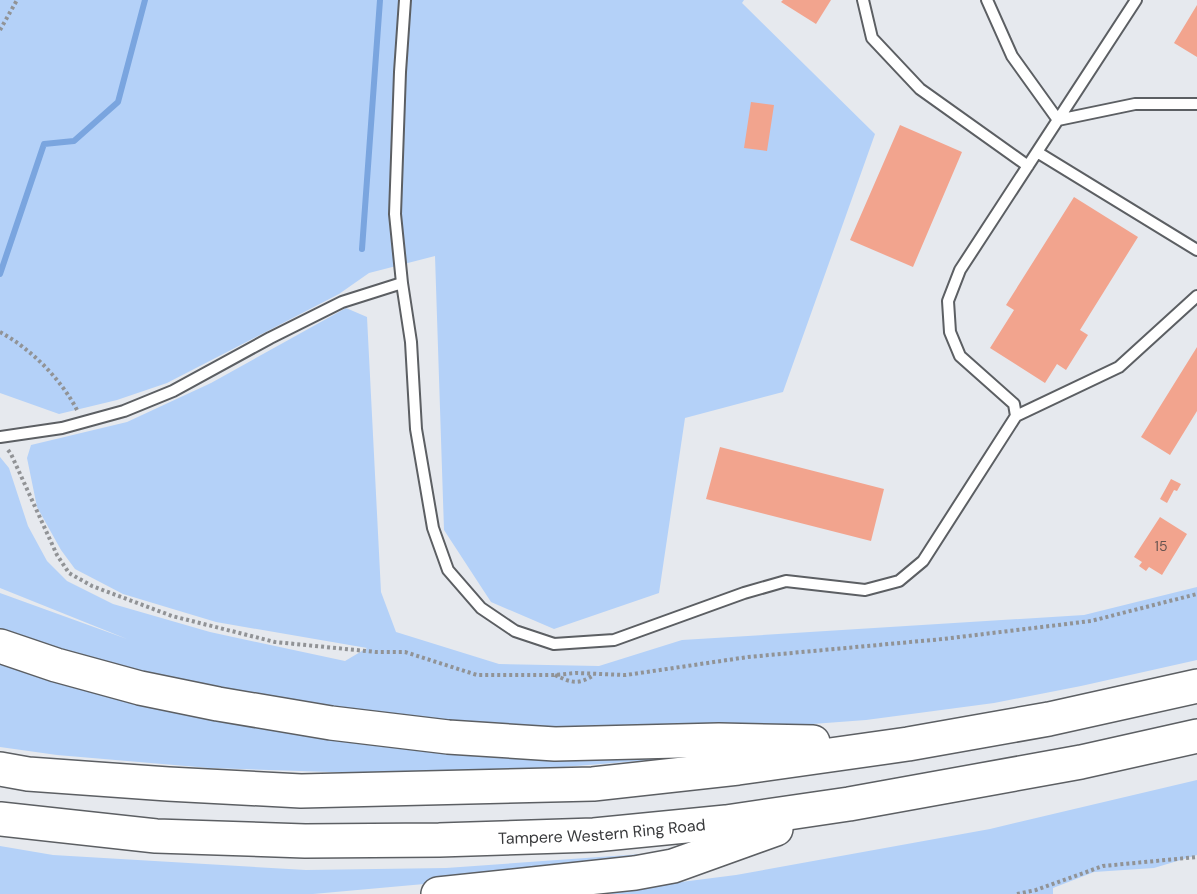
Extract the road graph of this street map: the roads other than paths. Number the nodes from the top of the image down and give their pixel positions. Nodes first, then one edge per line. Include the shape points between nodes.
1 (405, 0) edge
2 (863, 0) edge
3 (987, 0) edge
4 (1136, 0) edge
5 (1197, 104) edge
6 (1058, 120) junction
7 (1037, 152) junction
8 (1029, 166) junction
9 (1197, 250) edge
10 (402, 283) junction
11 (1197, 296) edge
12 (1016, 416) junction
13 (3, 442) edge
14 (0, 646) edge
15 (1197, 686) edge
16 (1197, 736) edge
17 (908, 744) junction
18 (0, 769) edge
19 (849, 804) junction
20 (0, 819) edge
21 (438, 894) edge

1 - 10 lane via 395,214
2 - 8 lane via 872,38 920,89
3 - 6 lane via 1012,56
4 - 6 lane
5 - 6 lane via 1135,104
6 - 7 lane
7 - 8 lane
7 - 9 lane
8 - 12 lane via 960,270 948,301 950,332 960,356 1014,404
10 - 12 lane via 411,342 416,429 433,528 448,570 481,608 515,632 554,644 614,640 786,581 865,590 899,581 923,561
10 - 13 lane via 342,302 173,391 124,411
11 - 12 lane via 1119,367
14 - 17 highway via 140,688 218,704 448,737 555,744 719,740
15 - 17 highway
16 - 19 highway, Tampere Western Ring Road via 1081,762
17 - 18 highway via 593,784 301,791 75,778
19 - 20 highway, Tampere Western Ring Road via 726,822 594,835 439,840 156,836
19 - 21 highway via 673,866

